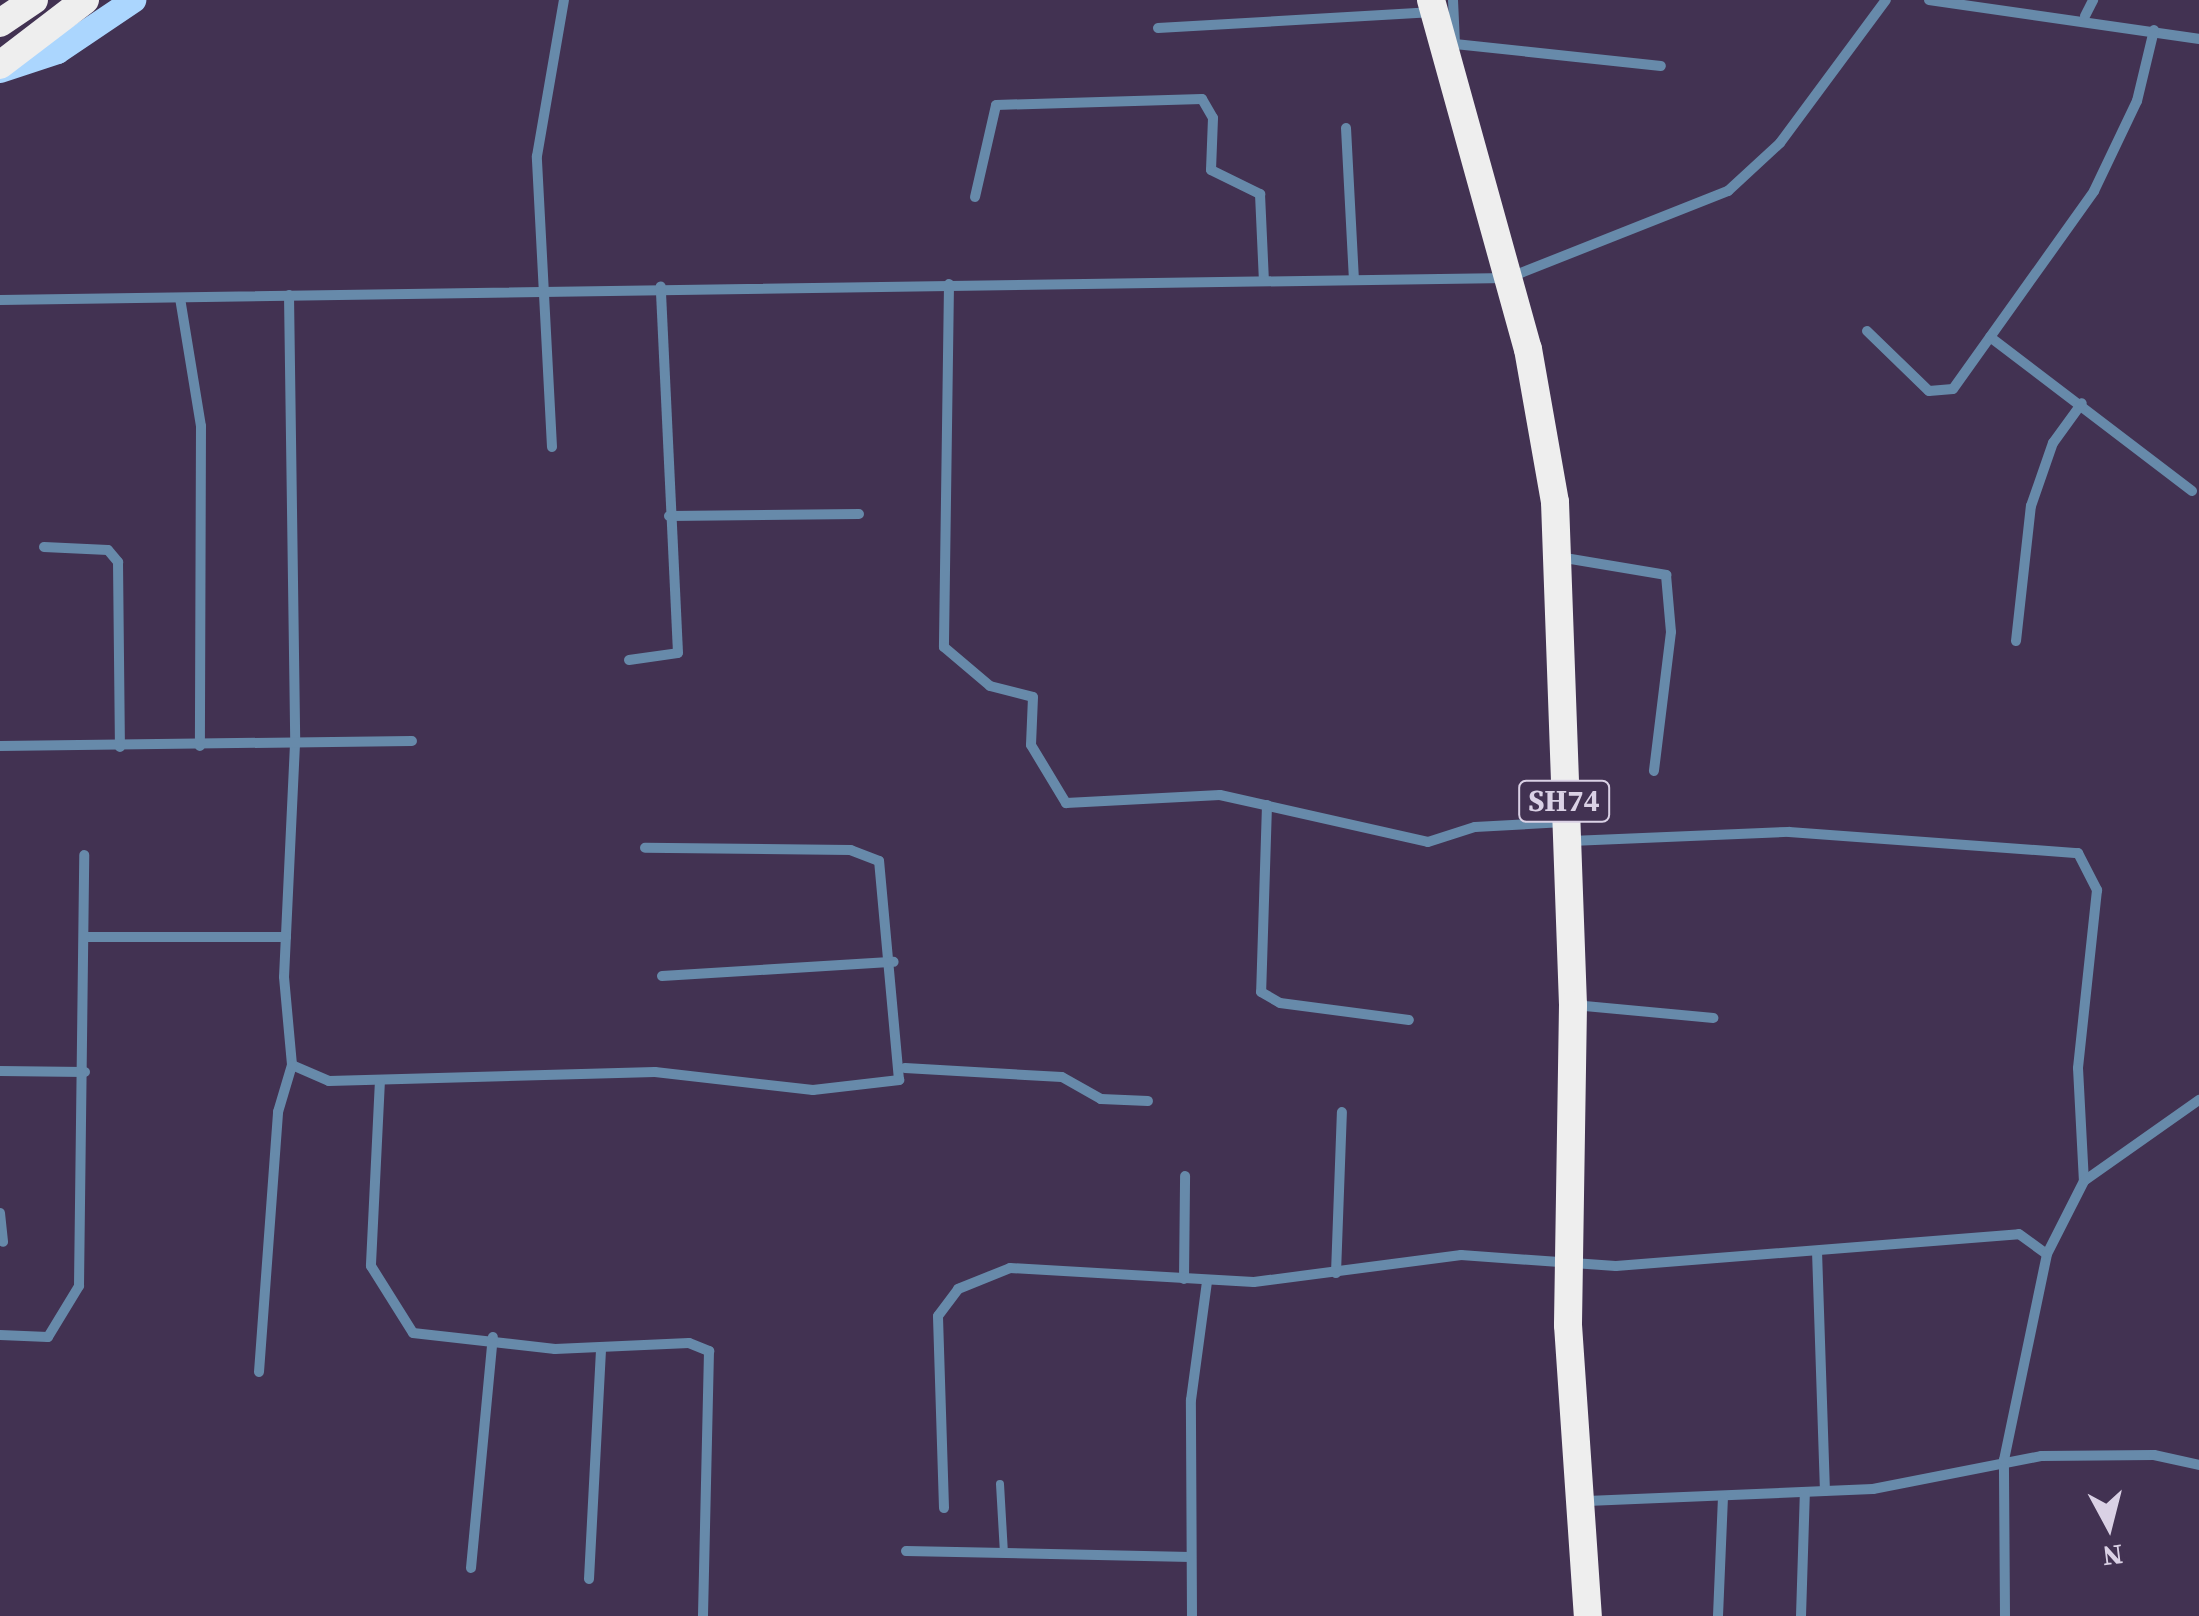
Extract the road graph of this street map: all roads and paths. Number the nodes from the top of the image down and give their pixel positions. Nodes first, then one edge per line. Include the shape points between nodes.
1 (34, 0) edge
2 (85, 0) edge
3 (132, 0) edge
4 (564, 0) edge
5 (1886, 0) edge
6 (1929, 0) edge
7 (2093, 0) edge
8 (1440, 4) edge
9 (2085, 16) junction
10 (0, 23) edge
11 (1158, 28) dead end
12 (2154, 30) junction
13 (2199, 39) edge
14 (1455, 44) junction
15 (1661, 66) dead end
16 (0, 67) edge
17 (1460, 102) junction
18 (1346, 128) dead end
19 (975, 196) dead end
20 (1508, 278) junction
21 (1354, 280) junction
22 (1264, 281) junction
23 (949, 284) junction
24 (661, 286) junction
25 (546, 288) junction
26 (289, 295) junction
27 (180, 298) junction
28 (0, 300) edge
29 (1868, 331) dead end
30 (1990, 337) junction
31 (2082, 403) junction
32 (552, 447) dead end
33 (2192, 491) dead end
34 (859, 514) dead end
35 (669, 516) junction
36 (44, 547) dead end
37 (1558, 556) junction
38 (2016, 641) dead end
39 (628, 660) dead end
40 (412, 741) dead end
41 (295, 744) junction
42 (0, 746) edge
43 (200, 746) junction
44 (120, 747) junction
45 (1654, 771) dead end
46 (1268, 805) junction
47 (1566, 832) junction
48 (644, 848) dead end
49 (84, 855) dead end
50 (84, 937) junction
51 (286, 938) junction
52 (894, 962) junction
53 (662, 976) dead end
54 (1573, 1005) junction
55 (1714, 1018) dead end
56 (1408, 1020) dead end
57 (292, 1065) junction
58 (905, 1068) junction
59 (0, 1071) edge
60 (84, 1072) junction
61 (380, 1080) junction
62 (1148, 1102) dead end
63 (2198, 1105) edge
64 (1342, 1112) dead end
65 (1185, 1176) dead end
66 (2084, 1181) junction
67 (0, 1213) edge
68 (3, 1242) dead end
69 (1817, 1251) junction
70 (2047, 1254) junction
71 (1568, 1262) junction
72 (1336, 1273) junction
73 (1184, 1280) junction
74 (1207, 1282) junction
75 (0, 1335) edge
76 (493, 1337) junction
77 (601, 1347) junction
78 (259, 1372) dead end
79 (2004, 1460) junction
80 (2199, 1465) edge
81 (1000, 1484) dead end
82 (1825, 1491) junction
83 (1804, 1492) junction
84 (1723, 1496) junction
85 (1587, 1501) junction
86 (944, 1508) dead end
87 (906, 1551) dead end
88 (1004, 1553) junction
89 (1192, 1556) junction
90 (471, 1568) dead end
91 (588, 1579) dead end
92 (2008, 1614) edge
93 (703, 1616) edge
94 (1192, 1616) edge
95 (1588, 1616) edge
96 (1718, 1616) edge
97 (1801, 1616) edge

1 - 10 highway
2 - 16 highway
3 - 16 main road via 57,51
4 - 25 street via 537,156
5 - 20 street via 1780,144 1728,191
6 - 9 street
7 - 9 street
8 - 11 street
8 - 14 street
8 - 17 highway, SH74
9 - 12 street
12 - 13 street
12 - 30 street via 2137,101 2101,177
14 - 15 street via 1603,53
14 - 17 street
17 - 20 highway, SH74
18 - 21 street
19 - 22 street via 996,104 1202,99 1213,118 1212,170 1260,194
20 - 21 street
20 - 37 highway, SH74 via 1542,408
21 - 22 street
22 - 23 street
23 - 24 street
23 - 46 street via 948,654 990,686 1033,696 1031,745 1066,803 1192,793
24 - 25 street
24 - 35 street
25 - 26 street
25 - 32 street
26 - 27 street
26 - 41 street
27 - 28 street
27 - 43 street via 186,380 202,426
29 - 30 street via 1938,394 1953,389
30 - 31 street
31 - 33 street
31 - 38 street via 2054,443 2031,506
34 - 35 street
35 - 39 street via 678,653
36 - 44 street via 108,550 118,562
37 - 45 street via 1666,575 1672,632
37 - 47 highway, SH74
40 - 41 street
41 - 43 street
41 - 51 street
42 - 44 street
43 - 44 street
46 - 47 street via 1428,842 1475,827
46 - 56 street via 1261,992
47 - 54 highway, SH74
47 - 66 street via 1789,832 2078,854 2097,890 2078,1068
48 - 52 street via 871,853 884,874
49 - 50 street
50 - 51 street
50 - 60 street
51 - 57 street
52 - 53 street
52 - 58 street
54 - 55 street
54 - 71 highway, SH74
57 - 61 street via 306,1078
57 - 78 street via 278,1112
58 - 61 street via 887,1087 861,1090 655,1072
58 - 62 street via 1062,1077 1101,1099
59 - 60 street
60 - 75 street via 83,1261 71,1310 48,1337
61 - 76 street via 375,1280 413,1333
63 - 66 street
64 - 72 street
65 - 73 street
66 - 70 street
67 - 68 street
69 - 70 street via 2019,1234
69 - 71 street
69 - 82 street
70 - 79 street
71 - 72 street via 1461,1255
71 - 85 highway, SH74
72 - 74 street
73 - 74 street
73 - 86 street via 1045,1266 986,1274 958,1289 938,1316
74 - 89 street via 1191,1400
76 - 77 street
76 - 90 street
77 - 91 street
77 - 93 street via 689,1343 709,1351
79 - 80 street via 2115,1454
79 - 82 street via 1966,1477
79 - 92 street
81 - 88 lane
82 - 83 street
83 - 84 street
83 - 97 street
84 - 85 street
84 - 96 street
85 - 95 highway, SH74
87 - 88 street
88 - 89 street
89 - 94 street

